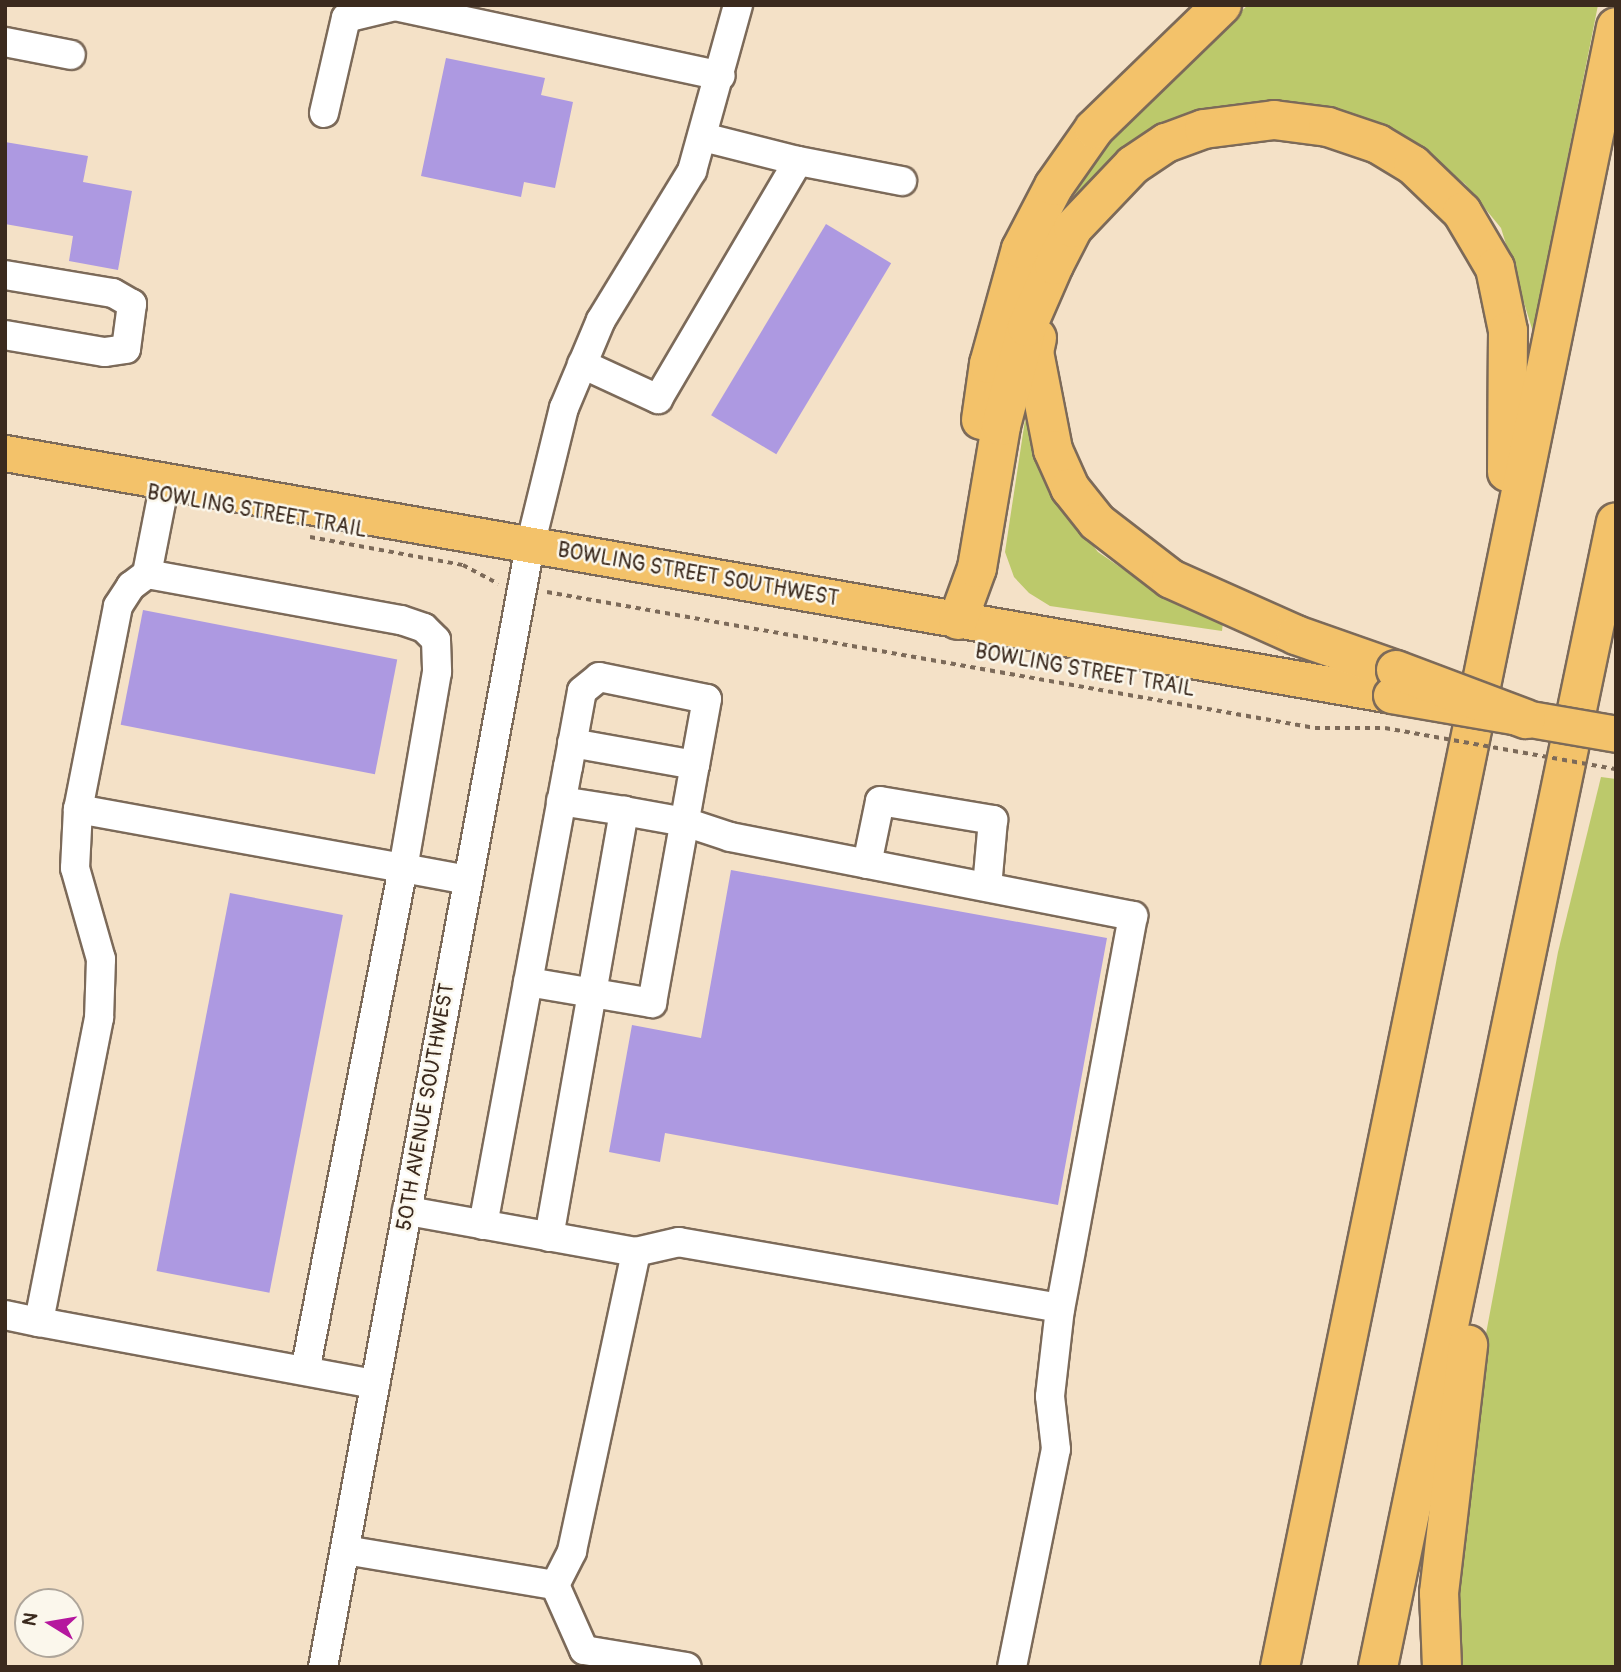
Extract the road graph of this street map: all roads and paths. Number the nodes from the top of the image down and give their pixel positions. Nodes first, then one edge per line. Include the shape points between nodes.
1 (738, 5) edge
2 (1222, 5) edge
3 (1616, 27) edge
4 (5, 42) edge
5 (71, 55) dead end
6 (721, 76) junction
7 (324, 113) dead end
8 (703, 137) junction
9 (798, 161) junction
10 (902, 181) dead end
11 (1054, 265) junction
12 (5, 275) edge
13 (5, 335) edge
14 (582, 365) junction
15 (5, 453) edge
16 (164, 482) junction
17 (1616, 522) edge
18 (304, 536) dead end
19 (530, 547) junction
20 (1506, 557) junction
21 (147, 574) junction
22 (499, 584) dead end
23 (549, 592) dead end
24 (958, 620) junction
25 (1616, 640) edge
26 (1391, 698) junction
27 (1526, 719) joint
28 (1616, 734) edge
29 (572, 743) junction
30 (695, 765) junction
31 (1616, 769) edge
32 (561, 801) junction
33 (78, 808) junction
34 (624, 811) junction
35 (684, 822) junction
36 (867, 864) junction
37 (402, 868) junction
38 (468, 880) junction
39 (987, 887) junction
40 (1526, 954) junction
41 (528, 982) junction
42 (593, 993) junction
43 (1495, 1105) junction
44 (407, 1212) junction
45 (483, 1225) junction
46 (549, 1237) junction
47 (636, 1252) junction
48 (1060, 1308) junction
49 (5, 1315) edge
50 (39, 1322) junction
51 (305, 1371) junction
52 (375, 1384) junction
53 (345, 1550) junction
54 (555, 1584) junction
55 (323, 1667) edge
56 (687, 1667) edge
57 (1012, 1667) edge
58 (1280, 1667) edge
59 (1378, 1667) edge
60 (1442, 1667) edge

1 - 6 street, 50TH AVENUE SOUTHWEST
2 - 24 highway via 1094,129 1054,186 1021,249 989,364 960,563
3 - 20 highway
4 - 5 street
6 - 7 street via 395,6 346,18
6 - 8 street, 50TH AVENUE SOUTHWEST
8 - 9 street
8 - 14 street, 50TH AVENUE SOUTHWEST via 692,171 601,320
9 - 10 street
9 - 14 street via 658,399
11 - 20 highway via 1073,228 1133,164 1167,144 1205,130 1274,120 1328,127 1378,144 1413,165 1462,212 1495,268 1508,331
11 - 24 highway via 1027,327 1002,426 977,568
11 - 26 highway via 1034,352 1044,421 1070,488 1097,522 1171,579 1296,635
12 - 13 street via 113,293 132,304 126,349 104,352
14 - 19 street, 50TH AVENUE SOUTHWEST via 564,408
15 - 16 main road, BOWLING STREET SOUTHWEST
16 - 19 main road, BOWLING STREET SOUTHWEST
16 - 21 street
17 - 40 highway
18 - 22 path, BOWLING STREET TRAIL via 463,565
19 - 24 main road, BOWLING STREET SOUTHWEST
19 - 38 street, 50TH AVENUE SOUTHWEST
20 - 58 highway
21 - 33 street via 131,586 118,606
21 - 37 street via 401,620 424,628 436,640 437,672
23 - 26 path, BOWLING STREET TRAIL via 1315,728
24 - 26 main road, BOWLING STREET SOUTHWEST
25 - 40 highway
26 - 27 highway, bridge
26 - 31 path, BOWLING STREET TRAIL, bridge
27 - 28 main road, bridge
29 - 30 street
29 - 30 street via 582,691 599,677 707,699
29 - 32 street
30 - 35 street
32 - 34 street
32 - 41 street
33 - 37 street
33 - 50 street via 75,868 101,959 99,1018
34 - 35 street
34 - 42 street
35 - 36 street via 730,837
35 - 42 street via 652,1003
36 - 39 street
36 - 39 street via 880,801 993,820
37 - 38 street
37 - 51 street
38 - 44 street, 50TH AVENUE SOUTHWEST
39 - 48 street via 1133,916
40 - 43 highway
41 - 42 street
41 - 45 street
42 - 46 street
43 - 59 highway
43 - 60 highway via 1439,1593
44 - 45 street
44 - 52 street, 50TH AVENUE SOUTHWEST
45 - 46 street
46 - 47 street
47 - 48 street via 679,1242
47 - 54 street via 572,1551
48 - 57 street via 1050,1396 1056,1449
49 - 50 street
50 - 51 street
51 - 52 street
52 - 53 street, 50TH AVENUE SOUTHWEST
53 - 54 street
53 - 55 street, 50TH AVENUE SOUTHWEST
54 - 56 street via 584,1650

